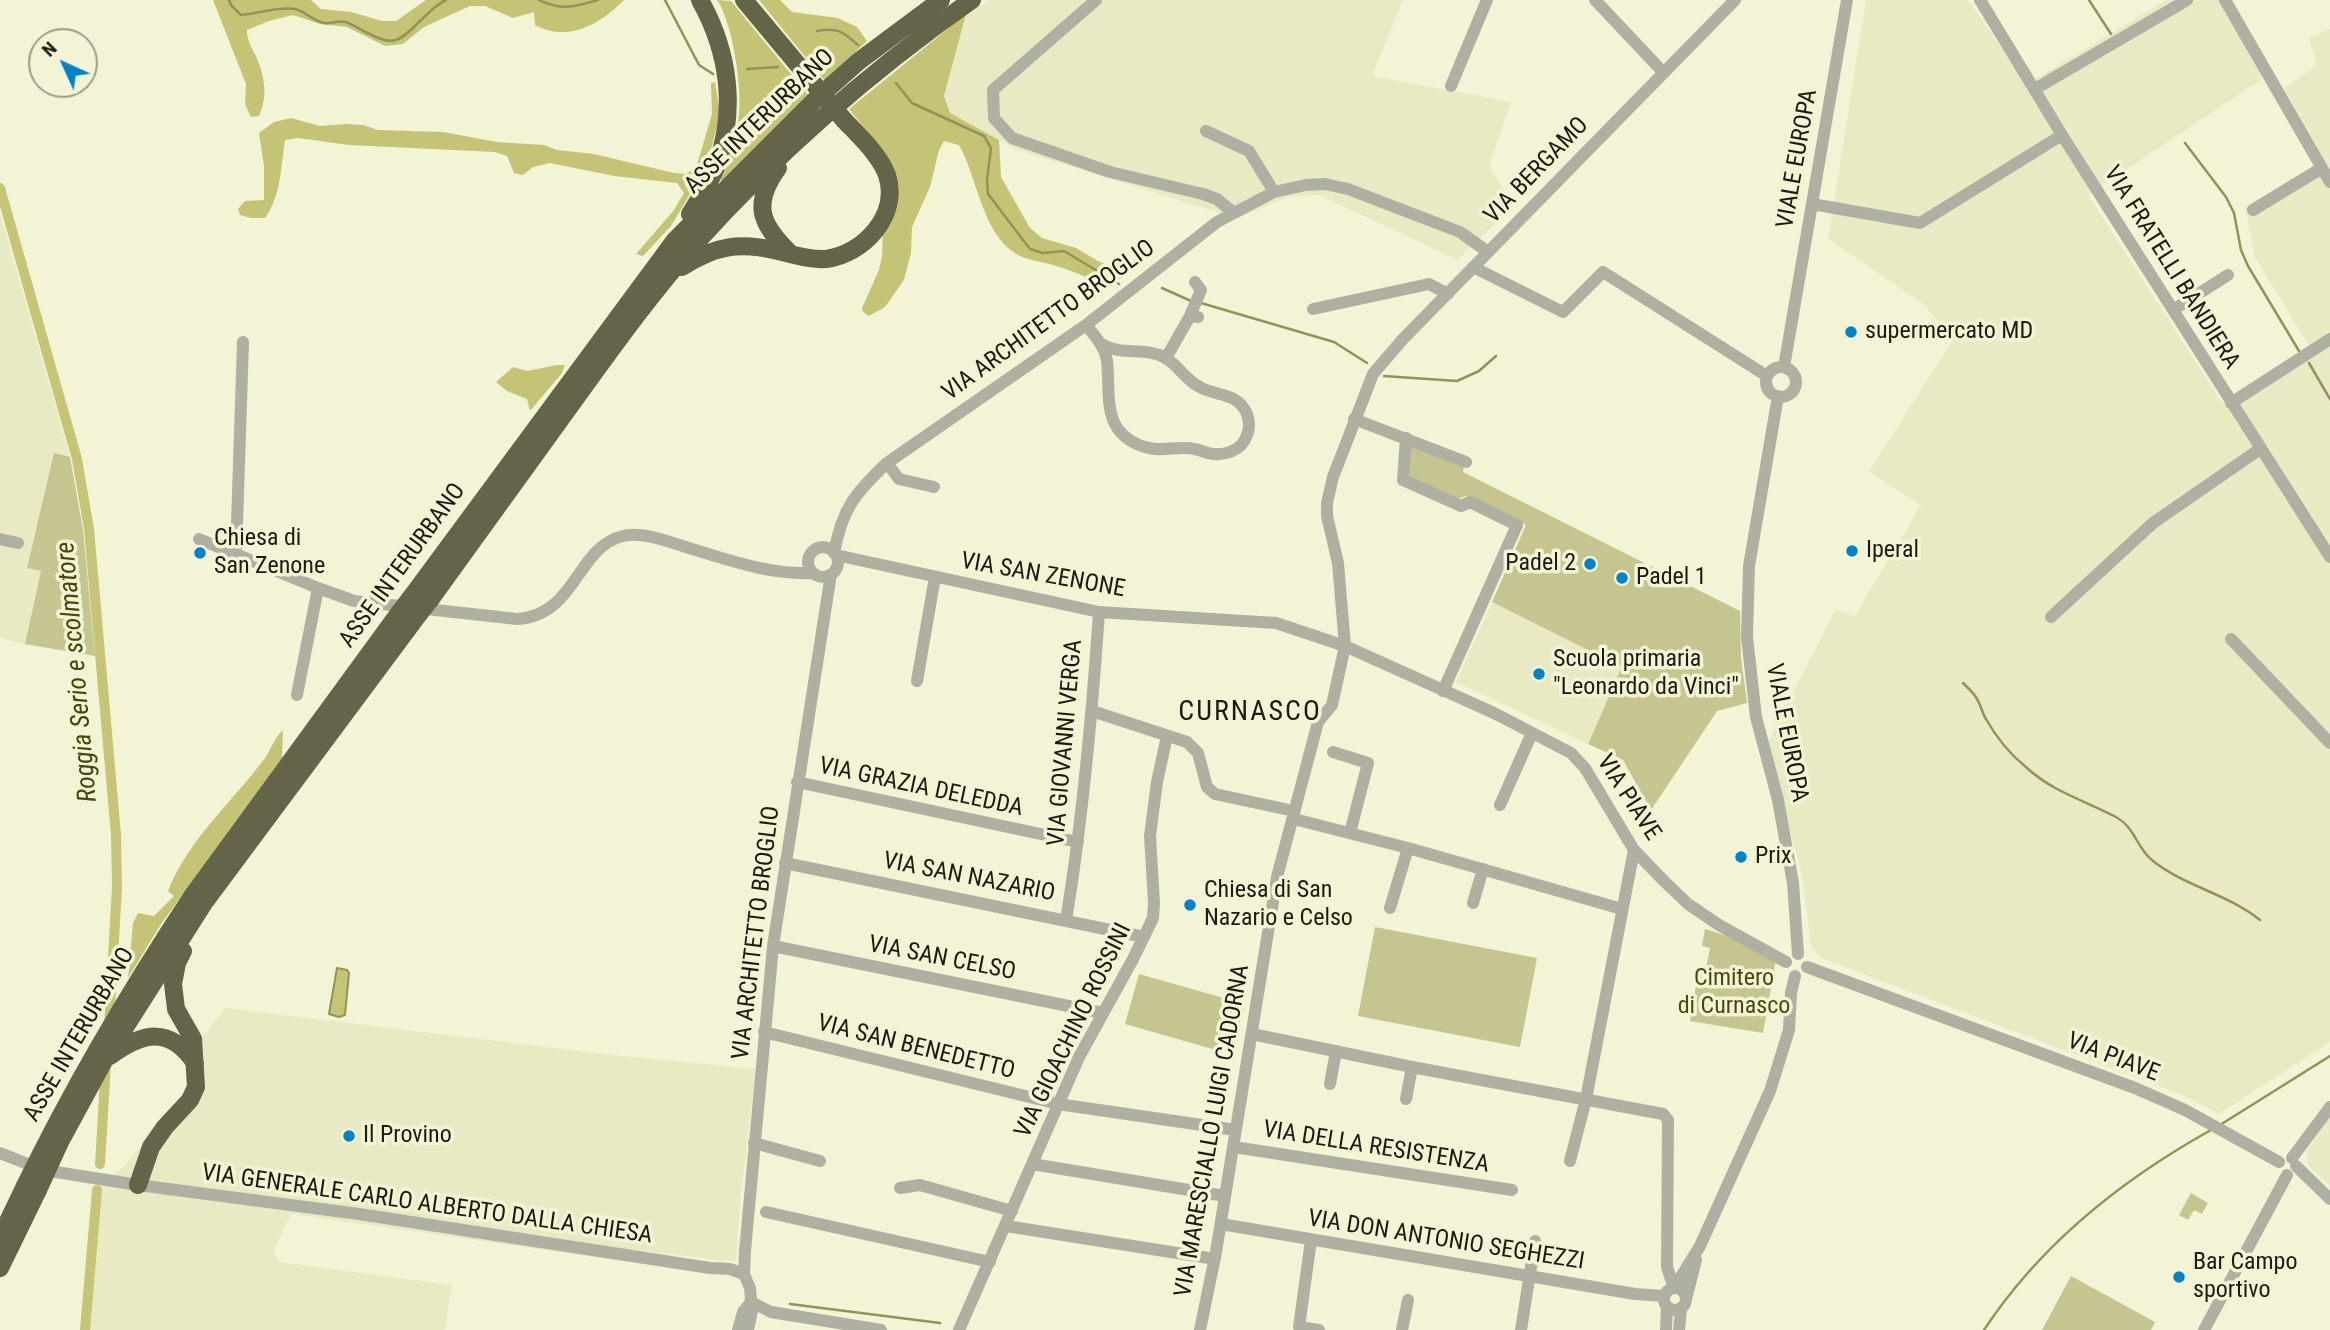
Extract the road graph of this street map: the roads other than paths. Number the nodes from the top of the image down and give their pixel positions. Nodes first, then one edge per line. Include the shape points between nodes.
1 (700, 0) edge
2 (744, 0) edge
3 (942, 0) edge
4 (972, 0) edge
5 (1096, 0) edge
6 (1487, 0) edge
7 (1595, 0) edge
8 (1735, 0) edge
9 (1847, 0) edge
10 (1980, 0) edge
11 (2187, 0) edge
12 (2225, 0) edge
13 (1663, 72) junction
14 (1451, 86) dead end
15 (2035, 89) junction
16 (1206, 131) dead end
17 (2062, 135) junction
18 (799, 139) junction
19 (2322, 168) junction
20 (2330, 182) edge
21 (1274, 192) junction
22 (1812, 204) junction
23 (2253, 210) dead end
24 (1234, 212) junction
25 (675, 240) junction
26 (1488, 251) junction
27 (792, 255) junction
28 (1473, 267) junction
29 (670, 274) junction
30 (2228, 275) dead end
31 (1195, 282) dead end
32 (1448, 294) junction
33 (1313, 309) dead end
34 (2173, 310) junction
35 (1086, 325) junction
36 (2330, 339) edge
37 (243, 342) dead end
38 (1100, 342) junction
39 (1166, 358) junction
40 (1784, 367) junction
41 (1373, 374) joint
42 (1768, 376) junction
43 (1778, 396) junction
44 (2231, 402) junction
45 (1354, 419) junction
46 (1406, 438) junction
47 (2260, 449) junction
48 (1466, 462) dead end
49 (887, 463) junction
50 (934, 486) dead end
51 (0, 539) edge
52 (200, 540) dead end
53 (18, 543) dead end
54 (236, 554) junction
55 (2330, 557) edge
56 (808, 559) junction
57 (832, 559) junction
58 (781, 572) junction
59 (815, 574) junction
60 (935, 577) junction
61 (318, 588) junction
62 (825, 599) junction
63 (1099, 612) junction
64 (2051, 617) dead end
65 (2231, 639) dead end
66 (1345, 646) junction
67 (917, 681) dead end
68 (1443, 691) junction
69 (297, 695) dead end
70 (1092, 711) junction
71 (1532, 733) junction
72 (1167, 736) junction
73 (2330, 743) edge
74 (1333, 752) dead end
75 (797, 782) junction
76 (1500, 805) dead end
77 (1294, 815) junction
78 (1350, 833) junction
79 (1078, 842) junction
80 (1408, 848) junction
81 (1634, 850) junction
82 (785, 863) junction
83 (1483, 869) junction
84 (199, 899) junction
85 (1473, 903) dead end
86 (1390, 908) dead end
87 (1622, 909) junction
88 (1066, 920) junction
89 (1144, 937) junction
90 (773, 946) junction
91 (1798, 954) junction
92 (1786, 962) junction
93 (1807, 967) junction
94 (1795, 976) junction
95 (1103, 1013) junction
96 (764, 1032) junction
97 (1252, 1034) junction
98 (1336, 1051) junction
99 (105, 1059) junction
100 (195, 1063) junction
101 (1412, 1067) junction
102 (1330, 1084) dead end
103 (1406, 1099) dead end
104 (1586, 1099) junction
105 (1058, 1104) junction
106 (2330, 1107) edge
107 (1236, 1130) junction
108 (754, 1143) junction
109 (1234, 1146) junction
110 (0, 1153) edge
111 (820, 1161) dead end
112 (1570, 1161) dead end
113 (1032, 1164) junction
114 (2289, 1165) junction
115 (138, 1185) junction
116 (31, 1188) junction
117 (900, 1188) dead end
118 (1512, 1190) dead end
119 (1225, 1196) junction
120 (2330, 1199) edge
121 (1012, 1211) junction
122 (766, 1212) dead end
123 (1221, 1224) junction
124 (1006, 1226) junction
125 (0, 1238) edge
126 (1311, 1240) junction
127 (1535, 1241) dead end
128 (1700, 1247) junction
129 (1215, 1259) junction
130 (990, 1262) junction
131 (0, 1269) edge
132 (744, 1274) junction
133 (1530, 1275) junction
134 (1668, 1297) junction
135 (1408, 1300) dead end
136 (751, 1302) junction
137 (1683, 1304) junction
138 (738, 1330) edge
139 (748, 1330) edge
140 (881, 1330) edge
141 (959, 1330) edge
142 (1200, 1330) edge
143 (1319, 1330) edge
144 (1402, 1330) edge
145 (1521, 1330) edge
146 (1666, 1330) edge
147 (1679, 1330) edge
148 (2204, 1330) edge

1 - 25 highway via 720,40 726,65 726,136 716,168
2 - 27 highway, bridge via 886,173 889,191 884,216 871,237 857,248 825,259
3 - 25 highway, ASSE INTERURBANO via 815,100
4 - 18 highway via 886,64
5 - 24 street via 993,90 994,118 1012,138 1110,172 1203,194
6 - 14 street
7 - 13 street
8 - 13 street, VIA BERGAMO
9 - 22 street, VIALE EUROPA
10 - 15 street, VIA FRATELLI BANDIERA
11 - 15 street
12 - 19 street
13 - 26 street, VIA BERGAMO
15 - 17 street, VIA FRATELLI BANDIERA
16 - 21 street via 1249,151
17 - 22 street via 1920,223
17 - 34 street, VIA FRATELLI BANDIERA
18 - 27 highway via 762,198 768,230
18 - 29 highway, ASSE INTERURBANO
19 - 20 street
19 - 23 street
21 - 24 street, VIA ARCHITETTO BROGLIO
21 - 26 street, VIA ARCHITETTO BROGLIO via 1325,184 1348,189 1460,232
22 - 40 street, VIALE EUROPA
24 - 35 street, VIA ARCHITETTO BROGLIO
25 - 84 highway, ASSE INTERURBANO, bridge via 399,613
26 - 28 street, VIA BERGAMO
27 - 29 highway via 740,244 710,252
28 - 32 street, VIA BERGAMO
28 - 42 street via 1563,312 1603,272
29 - 84 highway, ASSE INTERURBANO via 424,607
30 - 34 street
31 - 39 street via 1201,290 1195,309
32 - 33 street via 1429,284
32 - 41 street, VIA BERGAMO
34 - 44 street, VIA FRATELLI BANDIERA
35 - 38 street
35 - 49 street, VIA ARCHITETTO BROGLIO
36 - 44 street
37 - 54 street
38 - 39 street via 1118,352
38 - 39 street via 1107,361 1110,412 1131,440 1152,449 1194,448 1220,455 1241,446 1249,421 1238,401 1196,386
40 - 42 street
40 - 43 street, VIALE EUROPA via 1792,372 1795,386
41 - 45 street, VIA MARESCIALLO LUIGI CADORNA
42 - 43 street via 1767,387
43 - 91 street, VIALE EUROPA via 1749,566 1747,638 1756,717 1793,883
44 - 47 street, VIA FRATELLI BANDIERA
45 - 46 street
45 - 66 street, VIA MARESCIALLO LUIGI CADORNA via 1327,503
46 - 48 street
46 - 68 street via 1403,480 1461,506 1470,502 1517,525
47 - 55 street, VIA FRATELLI BANDIERA
47 - 64 street via 2153,523
49 - 50 street via 899,480
49 - 57 street, VIA ARCHITETTO BROGLIO via 848,507
51 - 53 street
52 - 54 street
54 - 61 street
56 - 57 street via 813,551
56 - 58 street
56 - 59 street, VIA ARCHITETTO BROGLIO
57 - 59 street, VIA SAN ZENONE
57 - 60 street, VIA SAN ZENONE
57 - 62 street, VIA ARCHITETTO BROGLIO
58 - 59 street
58 - 61 street via 647,536 624,536 595,554 550,609 528,618 354,601
59 - 62 street, VIA ARCHITETTO BROGLIO
60 - 63 street, VIA SAN ZENONE
60 - 67 street
61 - 69 street
62 - 75 street, VIA ARCHITETTO BROGLIO
63 - 66 street, VIA SAN ZENONE via 1276,623
63 - 70 street, VIA GIOVANNI VERGA
65 - 73 street
66 - 68 street, VIA PIAVE
66 - 77 street, VIA MARESCIALLO LUIGI CADORNA via 1332,705 1318,722
68 - 71 street, VIA PIAVE
70 - 72 street
70 - 79 street, VIA GIOVANNI VERGA
71 - 76 street
71 - 81 street, VIA PIAVE via 1581,763
72 - 77 street via 1186,742 1198,753 1206,787 1215,794
72 - 89 street, VIA GIOACHINO ROSSINI via 1150,836 1153,918
74 - 78 street via 1368,763
75 - 79 street, VIA GRAZIA DELEDDA
75 - 82 street, VIA ARCHITETTO BROGLIO
77 - 78 street
77 - 97 street, VIA MARESCIALLO LUIGI CADORNA via 1277,877
78 - 80 street
79 - 88 street, VIA GIOVANNI VERGA
80 - 83 street
80 - 86 street
81 - 87 street
81 - 92 street, VIA PIAVE via 1688,904
82 - 88 street, VIA SAN NAZARIO
82 - 90 street, VIA ARCHITETTO BROGLIO
83 - 85 street
83 - 87 street
84 - 99 highway, ASSE INTERURBANO
84 - 100 highway via 173,984 176,1009 193,1040
84 - 116 highway, ASSE INTERURBANO, bridge via 132,989 76,1085
87 - 104 street
88 - 89 street, VIA SAN NAZARIO
89 - 95 street, VIA GIOACHINO ROSSINI
90 - 95 street, VIA SAN CELSO
90 - 96 street, VIA ARCHITETTO BROGLIO
91 - 92 street
91 - 93 street
92 - 94 street via 1787,971
93 - 94 street
93 - 114 street, VIA PIAVE via 2123,1083
94 - 128 street via 1781,1060
95 - 105 street, VIA GIOACHINO ROSSINI
96 - 105 street, VIA SAN BENEDETTO
96 - 108 street, VIA ARCHITETTO BROGLIO
97 - 98 street
97 - 107 street, VIA MARESCIALLO LUIGI CADORNA
98 - 101 street
98 - 102 street
99 - 100 highway via 125,1045 154,1037 171,1038
99 - 116 highway, ASSE INTERURBANO, bridge
100 - 115 highway via 194,1093 151,1147
101 - 103 street
101 - 104 street
104 - 112 street
104 - 134 street via 1663,1114 1668,1120
105 - 107 street, VIA SAN BENEDETTO
105 - 113 street, VIA GIOACHINO ROSSINI
106 - 114 street
107 - 109 street, VIA MARESCIALLO LUIGI CADORNA
108 - 111 street
108 - 132 street, VIA ARCHITETTO BROGLIO
109 - 118 street, VIA DELLA RESISTENZA
109 - 119 street, VIA MARESCIALLO LUIGI CADORNA
110 - 115 street, VIA GENERALE CARLO ALBERTO DALLA CHIESA via 43,1170
113 - 119 street
113 - 121 street, VIA GIOACHINO ROSSINI
114 - 120 street, VIA PIAVE
114 - 148 street
115 - 132 street, VIA GENERALE CARLO ALBERTO DALLA CHIESA
116 - 125 highway, ASSE INTERURBANO
116 - 131 highway, ASSE INTERURBANO
117 - 121 street via 920,1185
119 - 123 street, VIA MARESCIALLO LUIGI CADORNA
121 - 124 street, VIA GIOACHINO ROSSINI
122 - 130 street
123 - 126 street, VIA DON ANTONIO SEGHEZZI
123 - 129 street, VIA MARESCIALLO LUIGI CADORNA
124 - 129 street
124 - 130 street, VIA GIOACHINO ROSSINI
126 - 133 street, VIA DON ANTONIO SEGHEZZI
126 - 143 street via 1299,1327
127 - 133 street
128 - 134 street
128 - 137 street
129 - 142 street, VIA MARESCIALLO LUIGI CADORNA
130 - 141 street, VIA GIOACHINO ROSSINI
132 - 136 street
133 - 134 street, VIA DON ANTONIO SEGHEZZI
133 - 145 street
134 - 137 street, VIA DON ANTONIO SEGHEZZI via 1673,1310
134 - 137 street via 1681,1290
134 - 146 street
135 - 144 street
136 - 138 street
136 - 139 street
136 - 140 street via 763,1309
137 - 147 street

